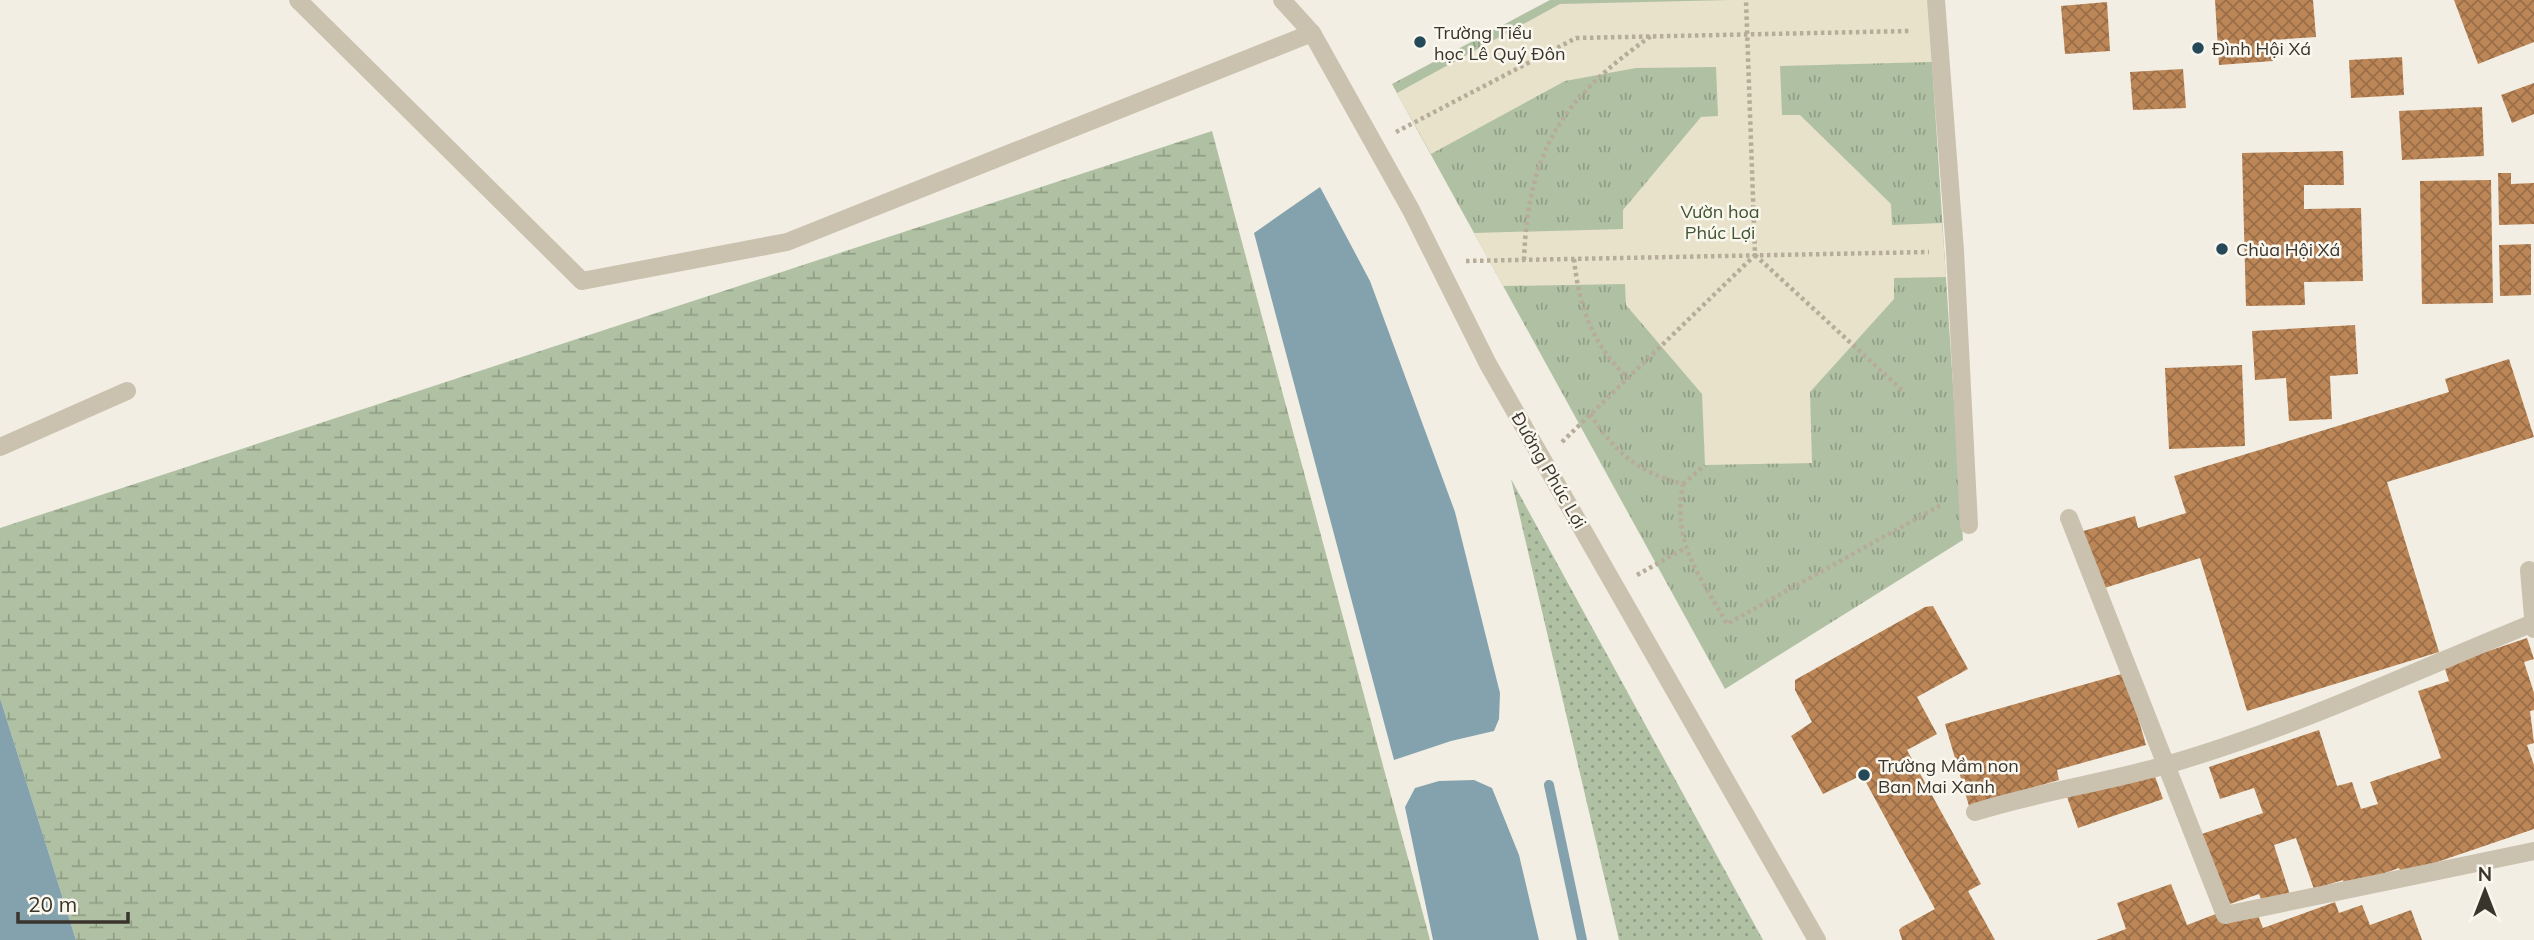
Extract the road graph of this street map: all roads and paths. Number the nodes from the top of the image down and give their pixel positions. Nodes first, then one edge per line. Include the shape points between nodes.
1 (298, 0) edge
2 (1282, 0) edge
3 (1746, 0) edge
4 (1936, 0) edge
5 (1938, 30) junction
6 (1312, 33) junction
7 (1748, 34) junction
8 (1652, 36) junction
9 (1374, 143) junction
10 (1955, 251) junction
11 (1755, 255) junction
12 (1574, 259) junction
13 (1524, 260) junction
14 (1437, 262) junction
15 (1628, 378) junction
16 (127, 391) dead end
17 (1903, 391) dead end
18 (1590, 414) junction
19 (0, 447) edge
20 (1544, 460) junction
21 (1704, 465) dead end
22 (1683, 484) junction
23 (1968, 490) junction
24 (2068, 518) dead end
25 (1969, 525) dead end
26 (1685, 548) junction
27 (2529, 570) dead end
28 (1616, 587) junction
29 (2533, 626) edge
30 (2166, 765) junction
31 (1975, 812) dead end
32 (2534, 851) edge
33 (1818, 940) edge

1 - 6 street via 582,281 787,242
2 - 6 street, Đường Phúc Lợi
3 - 7 path
4 - 5 street
5 - 7 path
5 - 10 street
6 - 9 street, Đường Phúc Lợi
7 - 8 path
7 - 11 path
8 - 9 path via 1576,38
8 - 13 path via 1597,80 1550,137 1530,194
9 - 14 street, Đường Phúc Lợi
10 - 11 path
10 - 23 street
11 - 12 path
11 - 15 path
11 - 17 path
12 - 13 path
12 - 15 path via 1588,325 1612,363
13 - 14 path
14 - 20 street, Đường Phúc Lợi via 1488,364
15 - 18 path
16 - 19 street
18 - 20 path
18 - 22 path via 1627,460
20 - 28 street, Đường Phúc Lợi
21 - 22 path
22 - 26 path via 1680,530
23 - 25 street
23 - 26 path via 1727,624
24 - 30 street
26 - 28 path
27 - 29 street
28 - 33 street, Đường Phúc Lợi
29 - 30 street via 2350,700
30 - 31 street
30 - 32 street via 2225,915

